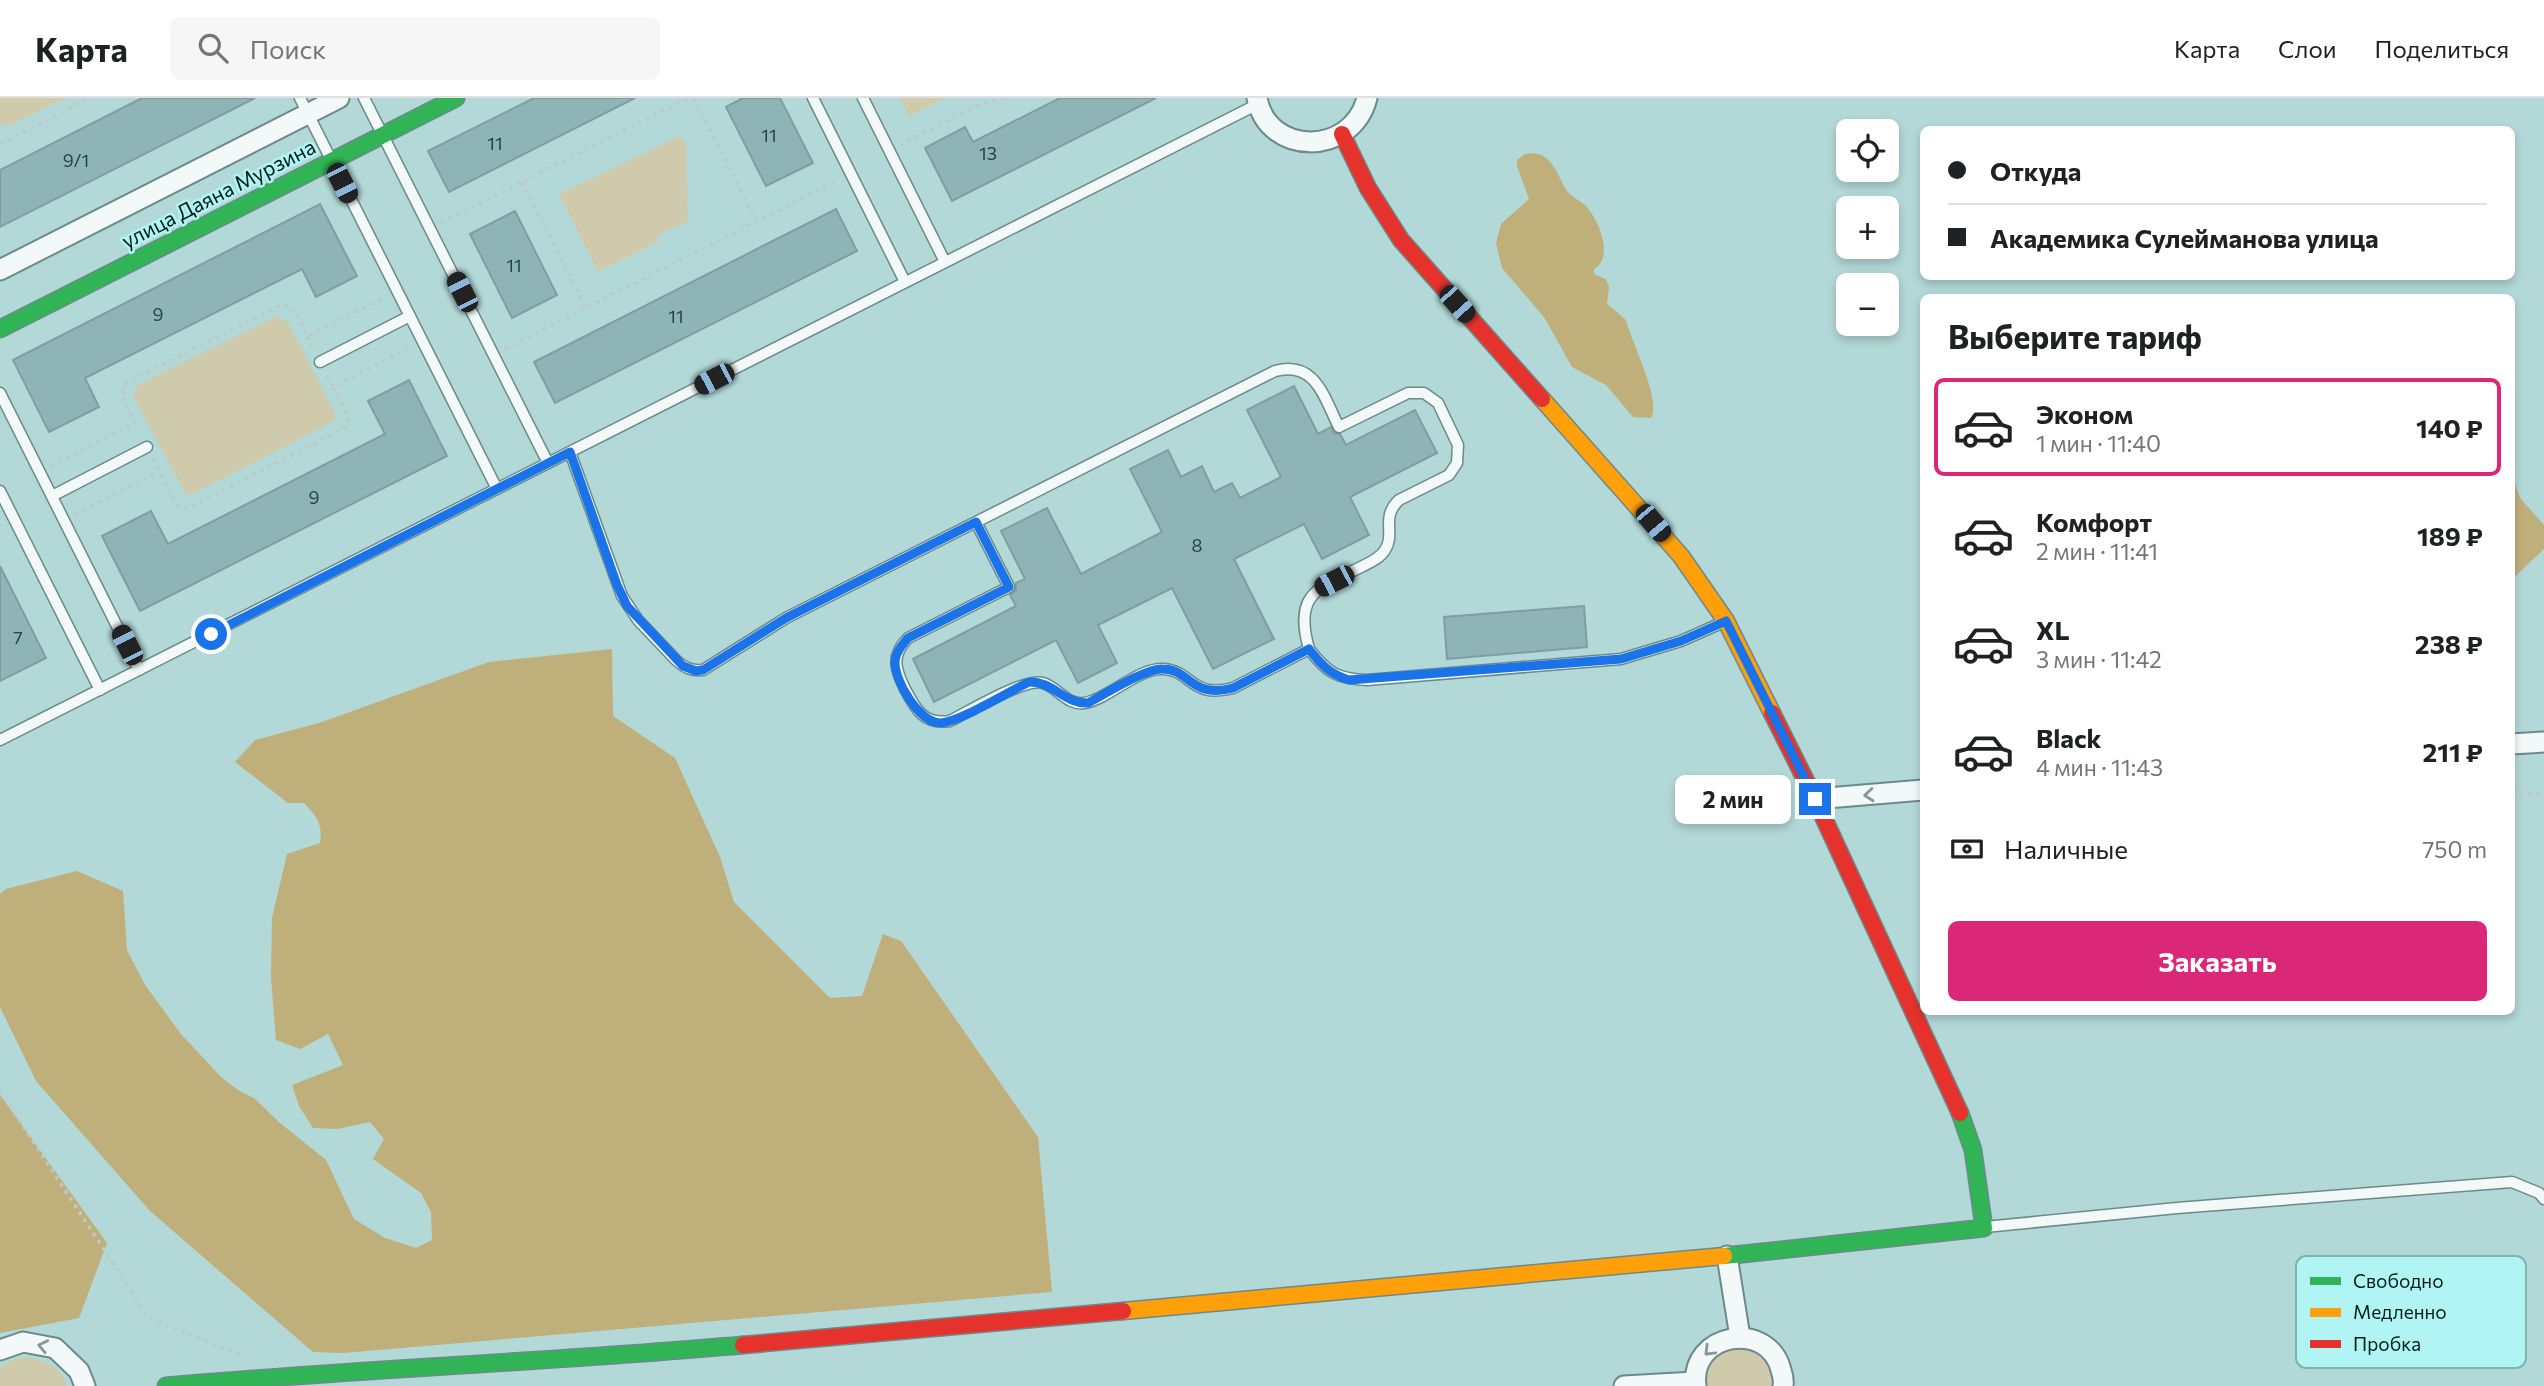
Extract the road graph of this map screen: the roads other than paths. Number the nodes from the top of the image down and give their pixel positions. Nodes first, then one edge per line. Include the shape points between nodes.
1 (339, 98) edge
2 (364, 98) edge
3 (456, 98) edge
4 (813, 98) edge
5 (863, 98) edge
6 (1367, 98) edge
7 (1257, 101) edge
8 (304, 106) edge
9 (1342, 134) junction
10 (383, 135) junction
11 (331, 161) junction
12 (945, 262) junction
13 (0, 270) edge
14 (905, 282) junction
15 (410, 316) junction
16 (0, 329) edge
17 (320, 362) dead end
18 (0, 393) edge
19 (148, 447) road end
20 (570, 452) junction
21 (548, 463) junction
22 (497, 489) junction
23 (0, 491) edge
24 (52, 496) junction
25 (976, 522) junction
26 (1726, 621) junction
27 (1309, 649) junction
28 (139, 670) junction
29 (100, 690) junction
30 (0, 740) edge
31 (2544, 742) edge
32 (2515, 744) edge
33 (1920, 790) edge
34 (1815, 799) junction
35 (2544, 1199) edge
36 (1984, 1228) junction
37 (1727, 1256) junction
38 (1740, 1337) junction
39 (0, 1350) edge
40 (1695, 1384) edge
41 (85, 1386) edge
42 (166, 1386) edge
43 (1624, 1386) edge
44 (1783, 1386) edge

1 - 8 street, улица Даяна Мурзина
2 - 10 lane
3 - 10 street, улица Даяна Мурзина
4 - 14 lane
5 - 12 lane
6 - 9 street via 1355,123
7 - 9 street via 1271,125 1292,139 1318,143
7 - 12 lane
8 - 11 lane
8 - 13 street, улица Даяна Мурзина
9 - 26 street via 1368,188 1401,240 1681,556
10 - 11 street, улица Даяна Мурзина
10 - 21 lane
11 - 15 lane
11 - 16 street, улица Даяна Мурзина
12 - 14 lane
14 - 20 lane
15 - 17 lane
15 - 22 lane
18 - 24 lane
19 - 24 lane
20 - 21 lane
20 - 25 lane via 622,596 676,660 696,671 786,618
21 - 22 lane
22 - 28 lane
23 - 29 lane
24 - 28 lane
25 - 27 lane via 1009,587 908,638 897,653 896,672 915,709 931,721 950,721 1029,682 1088,703 1158,669 1174,671 1200,688 1222,691
25 - 27 lane via 1275,371 1297,369 1316,381 1339,427 1408,393 1424,393 1438,403 1455,438 1457,463 1449,475 1394,505 1383,553 1315,591 1304,616
26 - 27 lane via 1621,659 1367,680 1336,675
26 - 34 street
28 - 29 lane
29 - 30 lane
31 - 32 street
33 -> 34 street
34 - 36 street via 1956,1102 1973,1150
35 - 36 lane via 2512,1182
36 - 37 street
37 - 38 street
37 - 42 street via 609,1356
38 -> 40 street via 1723,1340 1705,1353
38 - 44 street via 1768,1347 1779,1360
41 -> 39 street via 79,1371 55,1348 23,1342
40 - 43 street

